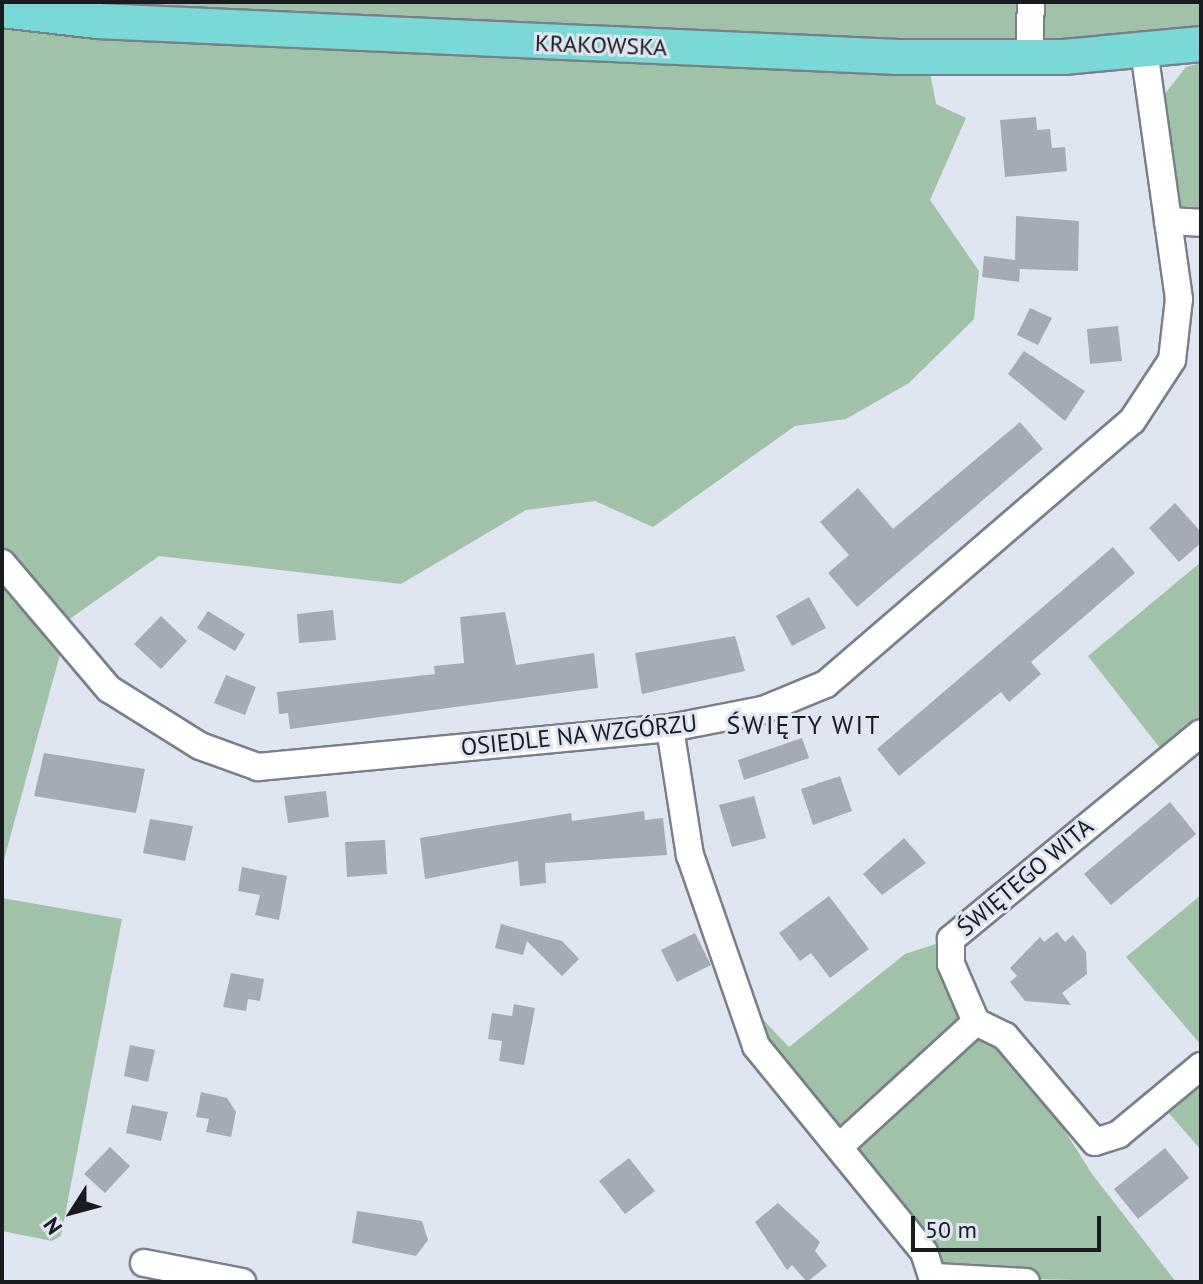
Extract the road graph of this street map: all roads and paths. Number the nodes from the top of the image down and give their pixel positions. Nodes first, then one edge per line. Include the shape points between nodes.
1 (1026, 4) edge
2 (2, 10) edge
3 (1201, 44) edge
4 (1144, 51) junction
5 (1029, 58) junction
6 (1168, 221) junction
7 (1201, 223) edge
8 (2, 563) edge
9 (670, 728) junction
10 (1200, 734) edge
11 (976, 1022) junction
12 (1201, 1066) edge
13 (839, 1147) junction
14 (144, 1263) dead end
15 (934, 1280) edge
16 (242, 1282) edge
17 (1026, 1282) edge

1 - 5 street
2 - 5 main road, KRAKOWSKA via 412,38
3 - 4 main road, KRAKOWSKA
4 - 5 main road, KRAKOWSKA
4 - 6 street, OSIEDLE NA WZGÓRZU
6 - 7 street
6 - 9 street, OSIEDLE NA WZGÓRZU via 1178,330 1172,360 1132,421 826,684 763,710
8 - 9 street, OSIEDLE NA WZGÓRZU via 109,689 200,746 247,765
9 - 13 street via 690,855 756,1046
10 - 11 street, ŚWIĘTEGO WITA via 951,939 951,964
11 - 12 street via 1005,1036 1095,1142 1119,1134
11 - 13 street
13 - 15 street via 924,1252
14 - 16 street
15 - 17 street

